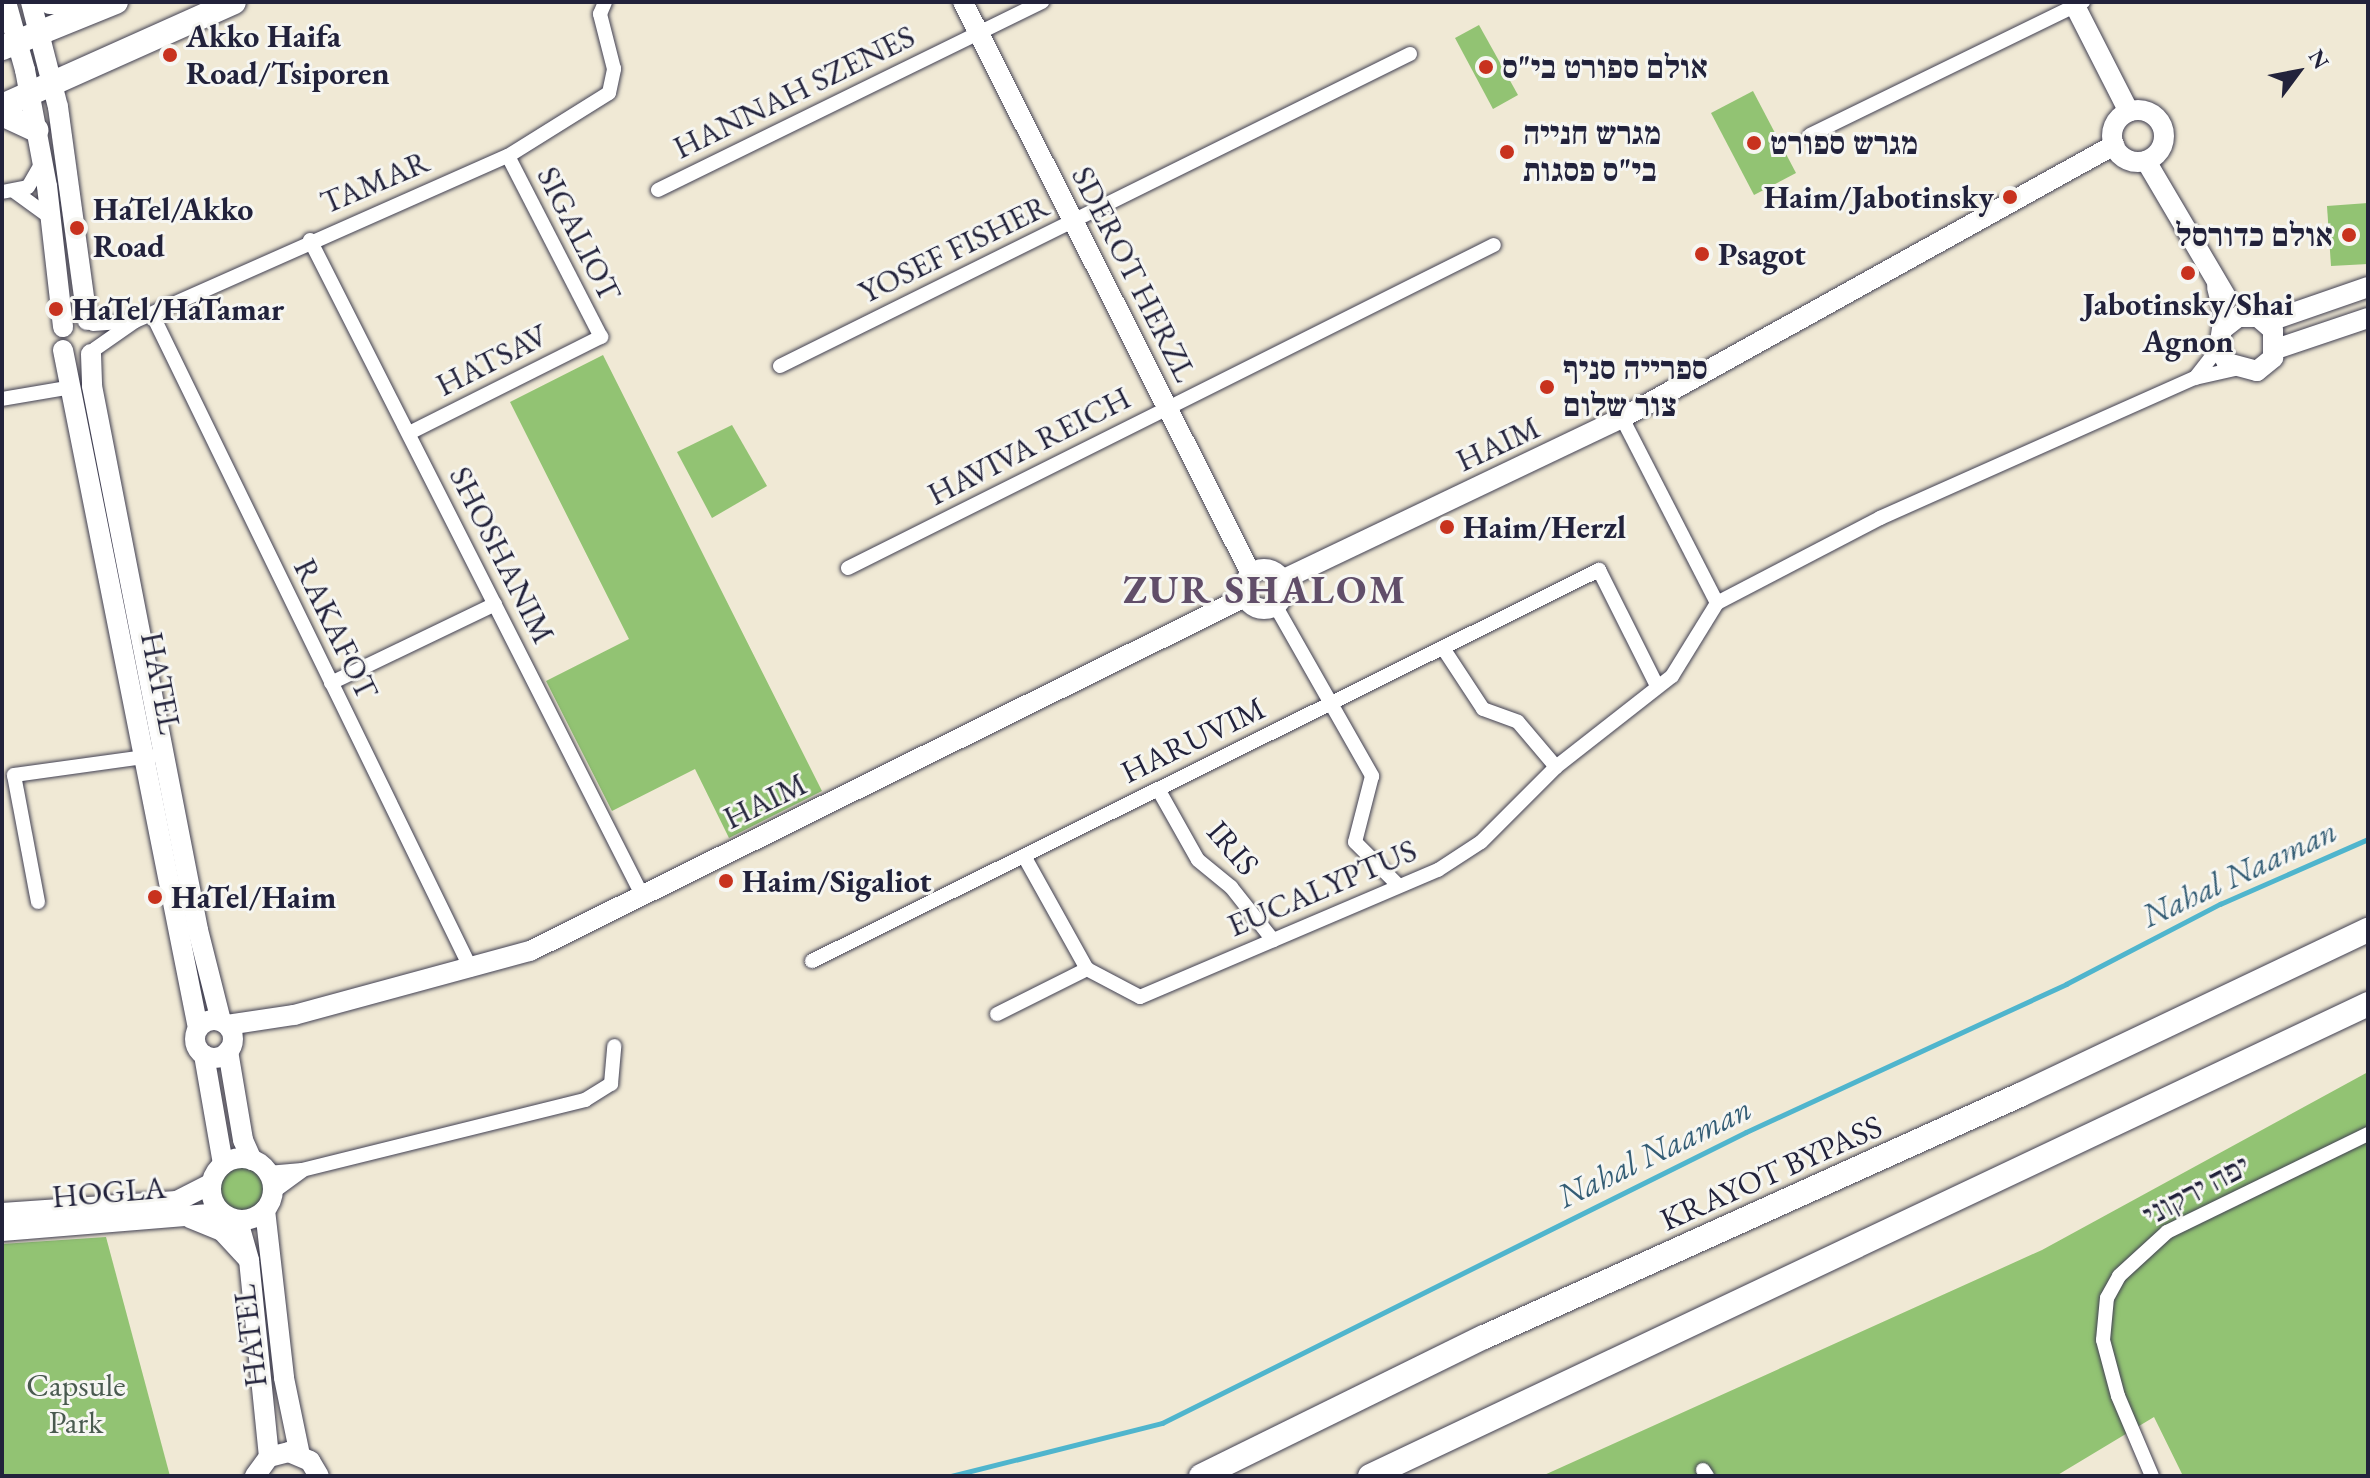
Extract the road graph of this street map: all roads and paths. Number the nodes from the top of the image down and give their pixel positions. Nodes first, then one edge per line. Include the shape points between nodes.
1 (6, 2) edge
2 (31, 2) edge
3 (50, 2) edge
4 (102, 2) edge
5 (116, 2) edge
6 (234, 2) edge
7 (605, 2) edge
8 (963, 2) edge
9 (1042, 2) edge
10 (2077, 3) edge
11 (979, 33) junction
12 (20, 42) edge
13 (1410, 54) dead end
14 (54, 86) junction
15 (30, 96) junction
16 (2, 106) edge
17 (2129, 112) junction
18 (2, 114) edge
19 (37, 130) junction
20 (1810, 135) dead end
21 (2114, 145) junction
22 (508, 156) junction
23 (2146, 161) junction
24 (43, 162) junction
25 (658, 190) dead end
26 (8, 192) edge
27 (51, 218) junction
28 (1073, 221) junction
29 (310, 240) junction
30 (1494, 245) dead end
31 (2217, 287) junction
32 (2368, 287) edge
33 (152, 314) junction
34 (2258, 318) junction
35 (2368, 318) edge
36 (135, 321) junction
37 (90, 322) junction
38 (63, 327) junction
39 (601, 337) joint
40 (2222, 338) junction
41 (2276, 349) junction
42 (63, 350) junction
43 (93, 352) junction
44 (780, 366) dead end
45 (2235, 369) junction
46 (2195, 378) junction
47 (72, 387) junction
48 (2, 399) edge
49 (1168, 408) junction
50 (1622, 418) junction
51 (409, 433) junction
52 (848, 568) dead end
53 (1251, 574) junction
54 (1282, 580) junction
55 (1245, 597) junction
56 (1717, 603) junction
57 (495, 604) junction
58 (1275, 605) junction
59 (1443, 648) junction
60 (331, 683) junction
61 (1657, 686) junction
62 (1332, 703) junction
63 (145, 755) junction
64 (1556, 767) junction
65 (169, 777) junction
66 (1158, 789) junction
67 (1024, 856) junction
68 (1398, 885) junction
69 (642, 895) junction
70 (38, 902) dead end
71 (2368, 930) edge
72 (1273, 940) junction
73 (812, 961) dead end
74 (471, 969) junction
75 (1087, 969) junction
76 (2368, 1004) edge
77 (997, 1014) dead end
78 (294, 1015) junction
79 (224, 1023) junction
80 (198, 1028) junction
81 (614, 1046) dead end
82 (230, 1049) junction
83 (204, 1055) junction
84 (2368, 1134) edge
85 (223, 1164) junction
86 (211, 1184) junction
87 (264, 1184) junction
88 (2, 1213) edge
89 (183, 1216) junction
90 (230, 1217) junction
91 (2, 1231) edge
92 (249, 1260) junction
93 (300, 1455) junction
94 (257, 1470) edge
95 (319, 1476) edge
96 (1201, 1476) edge
97 (1370, 1476) edge
98 (2152, 1476) edge

1 - 12 street
2 - 12 street
3 - 4 highway
5 - 12 highway
6 - 14 highway
7 - 22 street, TAMAR via 600,14 614,69 609,93
8 - 11 street, SDEROT HERZL
9 - 11 street, HANNAH SZENES
10 - 17 street
10 - 20 street
11 - 25 street, HANNAH SZENES
11 - 28 street, SDEROT HERZL
12 - 14 street
12 - 15 street
13 - 28 street, YOSEF FISHER
14 - 15 highway
14 - 37 street
15 - 16 highway
15 - 19 street
17 - 21 street via 2114,125
17 - 23 street via 2147,111 2164,132 2161,150
18 - 19 highway
19 - 24 street
21 - 23 street via 2127,160
21 - 50 street, HAIM
22 - 29 street, TAMAR
22 - 39 street, SIGALIOT
23 - 31 street
24 - 26 street via 36,180
24 - 27 street
26 - 27 street
27 - 38 street
28 - 44 street, YOSEF FISHER
28 - 49 street, SDEROT HERZL
29 - 33 street, TAMAR
29 - 51 street, SHOSHANIM
30 - 49 street, HAVIVA REICH
31 - 34 street
31 - 40 street
32 - 34 street
33 - 36 street, TAMAR
33 - 60 street, RAKAFOT
34 - 40 street
34 - 41 street
35 - 41 street
36 - 37 street, TAMAR
36 - 43 street, TAMAR
37 - 38 street via 74,319
37 - 43 street via 98,337
38 - 42 street
39 - 51 street, HATSAV
40 - 45 street
40 - 46 street
41 - 45 street via 2257,371
42 - 43 street via 79,358
42 - 47 street, HATEL
43 - 65 street, HATEL via 92,386
45 - 46 street
46 - 56 street via 1880,518
47 - 48 street
47 - 63 street, HATEL
49 - 52 street, HAVIVA REICH
49 - 53 street, SDEROT HERZL
50 - 54 street, HAIM
50 - 56 street
51 - 57 street, SHOSHANIM
53 - 54 street via 1265,569
53 - 55 street
54 - 58 street via 1283,594
55 - 58 street via 1261,609
55 - 69 street, HAIM
56 - 61 street, EUCALYPTUS via 1684,661
57 - 60 street
57 - 69 street, SHOSHANIM
58 - 62 street
59 - 61 street, HARUVIM via 1599,570
59 - 62 street, HARUVIM
59 - 64 street via 1483,709 1518,722
60 - 74 street, RAKAFOT
61 - 64 street, EUCALYPTUS
62 - 66 street, HARUVIM
62 - 68 street via 1372,776 1355,842
63 - 65 street via 161,763
63 - 70 street via 14,775
63 - 80 street, HATEL
64 - 68 street, EUCALYPTUS via 1481,842 1438,870
65 - 79 street, HATEL
66 - 67 street, HARUVIM
66 - 72 street, IRIS via 1198,860 1231,887
67 - 73 street, HARUVIM
67 - 75 street
68 - 72 street, EUCALYPTUS
69 - 74 street, HAIM via 530,951
71 - 96 highway, KRAYOT BYPASS via 2020,1095 1484,1337
72 - 75 street, EUCALYPTUS via 1140,997
74 - 78 street, HAIM
75 - 77 street
76 - 97 highway
78 - 79 street, HAIM
78 - 82 street, HAIM
79 - 80 street via 209,1020
79 - 82 street
80 - 83 street via 195,1039
81 - 87 street via 611,1084 585,1100
82 - 83 street via 216,1058
82 - 87 street, HATEL via 240,1126
83 - 85 street
84 - 98 street, יפה ירקוני via 2167,1232 2119,1276 2107,1298 2103,1340 2118,1396
85 - 86 street
85 - 87 street
86 - 88 street, HOGLA via 177,1201
86 - 90 street, HATEL
87 - 90 street, HOGLA
87 - 93 street, HATEL via 284,1378
89 - 90 street, HOGLA
89 - 91 street, HOGLA
89 - 92 street via 222,1231
90 - 92 street, HATEL
92 - 94 street, HATEL
93 - 94 street
93 - 95 street

